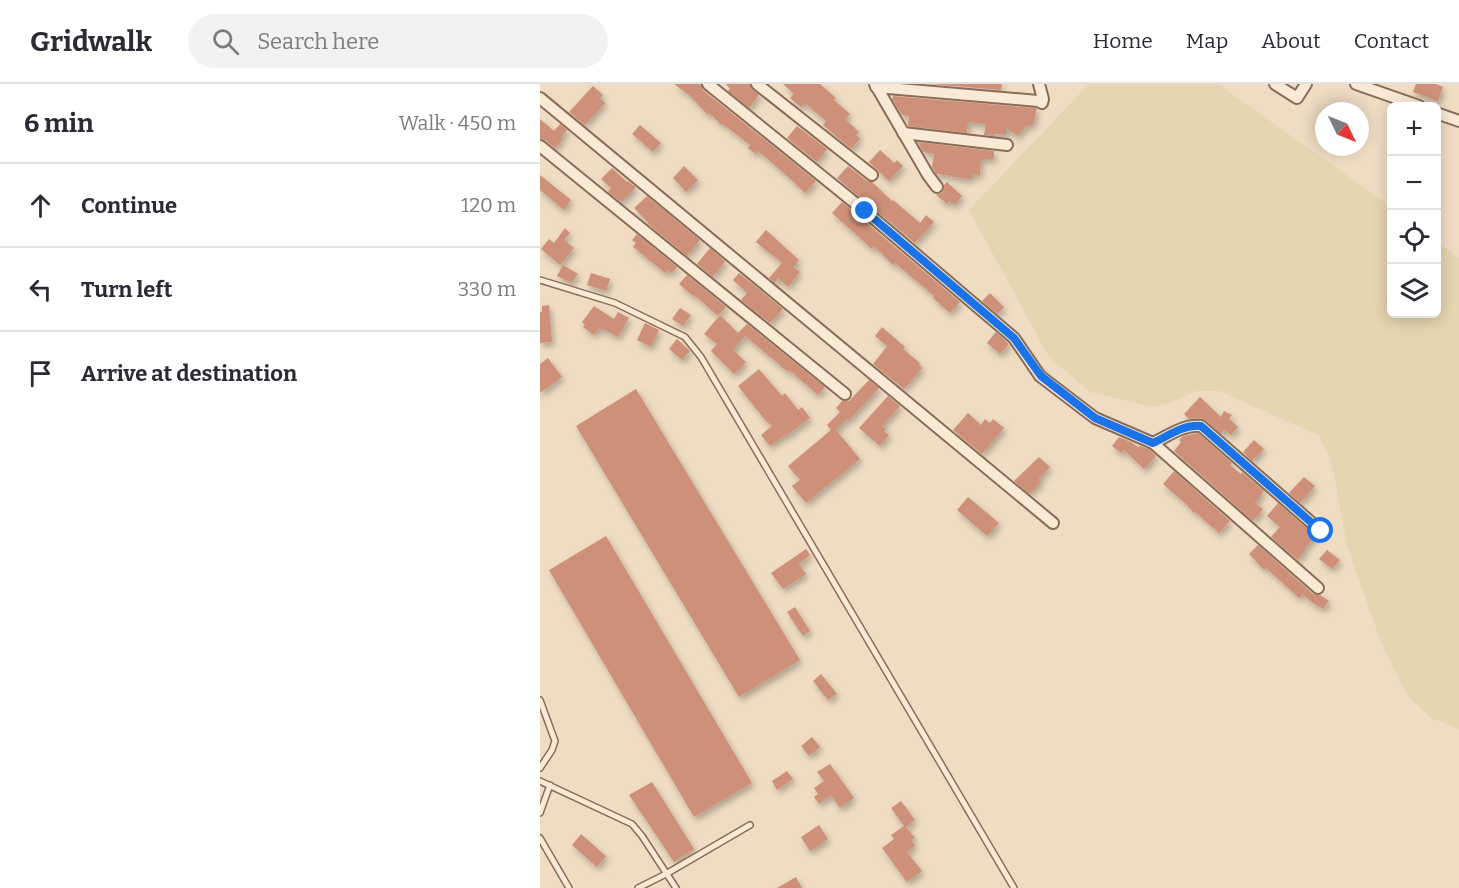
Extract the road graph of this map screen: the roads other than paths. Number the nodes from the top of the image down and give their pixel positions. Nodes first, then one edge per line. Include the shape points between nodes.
1 (708, 84) edge
2 (757, 84) edge
3 (1039, 84) edge
4 (1275, 84) edge
5 (1306, 84) edge
6 (1356, 84) edge
7 (875, 85) edge
8 (540, 98) edge
9 (1408, 102) edge
10 (1441, 114) edge
11 (1459, 121) edge
12 (903, 133) junction
13 (540, 146) edge
14 (1007, 146) dead end
15 (872, 175) dead end
16 (937, 187) dead end
17 (540, 280) edge
18 (845, 394) dead end
19 (1153, 443) junction
20 (1053, 523) dead end
21 (1321, 531) dead end
22 (1318, 588) dead end
23 (540, 700) edge
24 (540, 768) edge
25 (540, 781) edge
26 (550, 785) junction
27 (540, 813) edge
28 (750, 825) dead end
29 (540, 838) edge
30 (666, 874) junction
31 (569, 888) edge
32 (638, 888) edge
33 (676, 888) edge
34 (1014, 888) edge

1 - 19 street via 1014,338 1041,376 1095,418
2 - 15 street
3 - 7 street via 1042,103
4 - 5 street via 1297,98
6 - 9 street
7 - 12 street
8 - 20 street
10 - 11 street
12 - 14 street
12 - 16 street
13 - 18 street
17 - 34 lane via 615,303 685,337 701,357
19 - 21 street via 1192,425 1201,426
19 - 22 street
23 - 24 lane via 555,741
25 - 26 lane
26 - 27 lane
26 - 30 lane via 632,824
28 - 30 lane
29 - 31 lane
30 - 32 lane
30 - 33 lane

